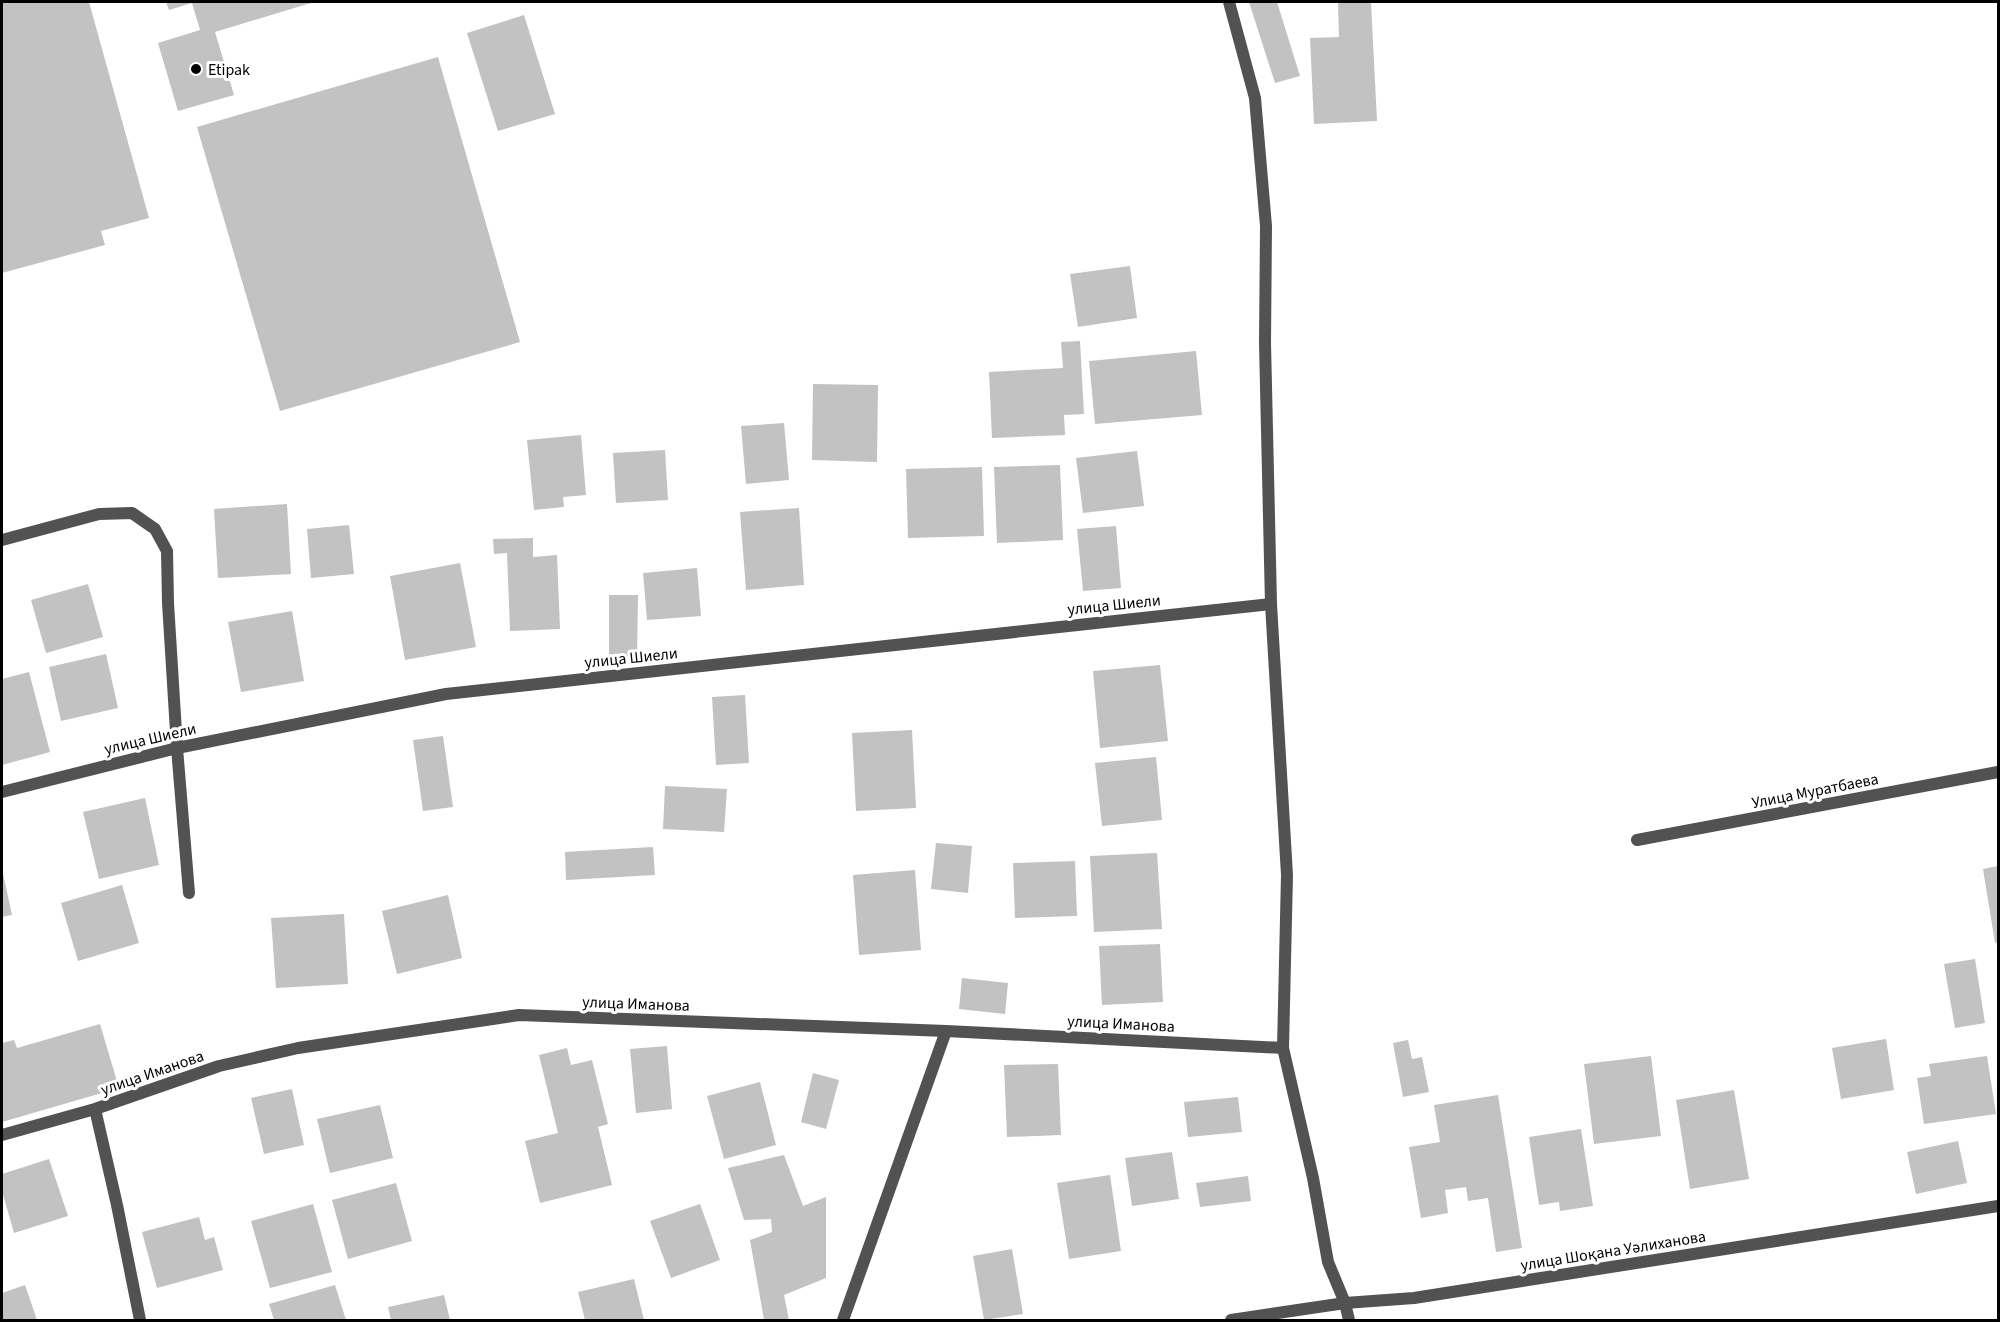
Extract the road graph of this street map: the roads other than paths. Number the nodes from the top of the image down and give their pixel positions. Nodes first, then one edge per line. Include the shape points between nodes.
1 (1229, 2) edge
2 (2, 540) edge
3 (1271, 604) junction
4 (177, 747) junction
5 (1998, 772) edge
6 (2, 792) edge
7 (1637, 840) dead end
8 (189, 893) dead end
9 (946, 1031) junction
10 (1283, 1047) junction
11 (94, 1109) junction
12 (2, 1136) edge
13 (1998, 1206) edge
14 (1346, 1304) junction
15 (140, 1320) edge
16 (843, 1320) edge
17 (1231, 1320) edge
18 (1349, 1320) edge

1 - 3 street via 1255,98 1266,226
2 - 4 street via 99,514 132,513 155,529 167,551
3 - 4 street, улица Шиели via 446,694
3 - 10 street via 1287,875
4 - 6 street, улица Шиели
4 - 8 street
5 - 7 street, Улица Муратбаева
9 - 10 street, улица Иманова
9 - 11 street, улица Иманова via 519,1016 298,1048 219,1066
9 - 16 street
10 - 14 street via 1328,1262
11 - 12 street, улица Иманова
11 - 15 street
13 - 14 street, улица Шоқана Уәлиханова via 1414,1298
14 - 17 street, улица Шоқана Уәлиханова
14 - 18 street

